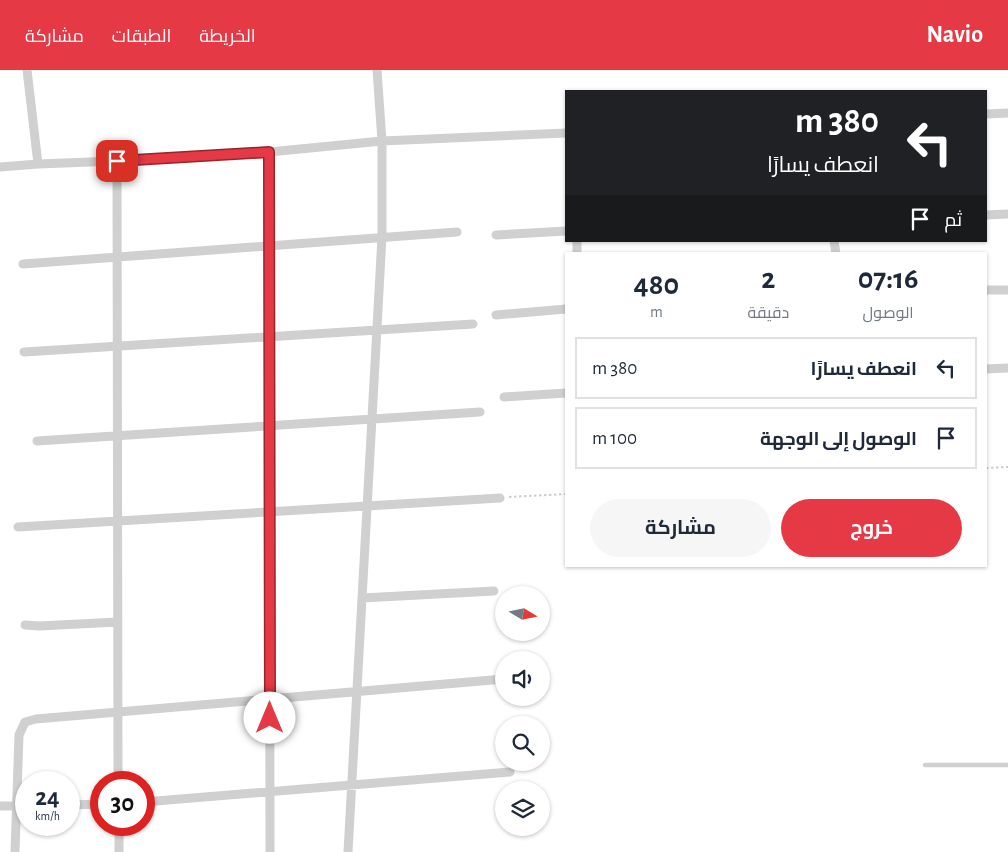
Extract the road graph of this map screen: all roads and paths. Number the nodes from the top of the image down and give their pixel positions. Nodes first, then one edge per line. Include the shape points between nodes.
1 (27, 70) edge
2 (377, 70) edge
3 (1008, 113) edge
4 (987, 114) edge
5 (565, 133) edge
6 (382, 141) junction
7 (269, 152) junction
8 (117, 161) junction
9 (38, 164) junction
10 (0, 167) edge
11 (1008, 214) edge
12 (987, 215) edge
13 (565, 231) edge
14 (457, 232) dead end
15 (496, 235) dead end
16 (382, 238) junction
17 (269, 246) junction
18 (118, 257) junction
19 (23, 264) dead end
20 (987, 290) edge
21 (1008, 290) edge
22 (565, 309) edge
23 (496, 315) dead end
24 (473, 324) dead end
25 (377, 331) junction
26 (269, 337) junction
27 (118, 347) junction
28 (24, 352) dead end
29 (1008, 368) edge
30 (987, 369) edge
31 (565, 393) edge
32 (504, 397) dead end
33 (480, 412) dead end
34 (372, 420) junction
35 (270, 426) junction
36 (118, 436) junction
37 (37, 441) dead end
38 (1008, 467) edge
39 (987, 468) edge
40 (565, 494) edge
41 (500, 498) joint
42 (367, 506) junction
43 (270, 512) junction
44 (118, 521) junction
45 (18, 527) dead end
46 (494, 591) dead end
47 (362, 598) junction
48 (118, 622) junction
49 (25, 625) dead end
50 (495, 680) edge
51 (357, 692) junction
52 (270, 699) junction
53 (118, 712) junction
54 (925, 765) dead end
55 (1008, 765) edge
56 (17, 771) edge
57 (118, 771) edge
58 (510, 772) dead end
59 (352, 785) junction
60 (270, 792) junction
61 (155, 801) edge
62 (15, 805) edge
63 (0, 806) edge
64 (15, 836) edge
65 (119, 836) edge
66 (15, 852) edge
67 (119, 852) edge
68 (270, 852) edge
69 (348, 852) edge

1 - 9 street
2 - 6 street
3 - 4 street
5 - 6 street
6 - 7 street
6 - 16 street
7 - 8 street
7 - 17 street
8 - 9 street
8 - 18 street
9 - 10 street
11 - 12 street
13 - 15 street
14 - 16 street
16 - 17 street
16 - 25 street
17 - 18 street
17 - 26 street
18 - 19 street
18 - 27 street
20 - 21 street
22 - 23 street
24 - 25 street
25 - 26 street
25 - 34 street
26 - 27 street
26 - 35 street
27 - 28 street
27 - 36 street
29 - 30 street
31 - 32 street
33 - 34 street
34 - 35 street
34 - 42 street
35 - 36 street
35 - 43 street
36 - 37 street
36 - 44 street
38 - 39 path
40 - 41 path
41 - 42 street
42 - 43 street
42 - 47 street
43 - 44 street
43 - 52 street
44 - 45 street
44 - 48 street
46 - 47 street
47 - 51 street
48 - 49 street
48 - 53 street
50 - 51 street
51 - 52 street
51 - 59 street
52 - 53 street
52 - 60 street
53 - 56 street via 25,722 18,735
53 - 57 street
54 - 55 lane
58 - 59 street
59 - 60 street
59 - 69 street
60 - 61 street
60 - 68 street
62 - 63 street
64 - 66 street
65 - 67 street

